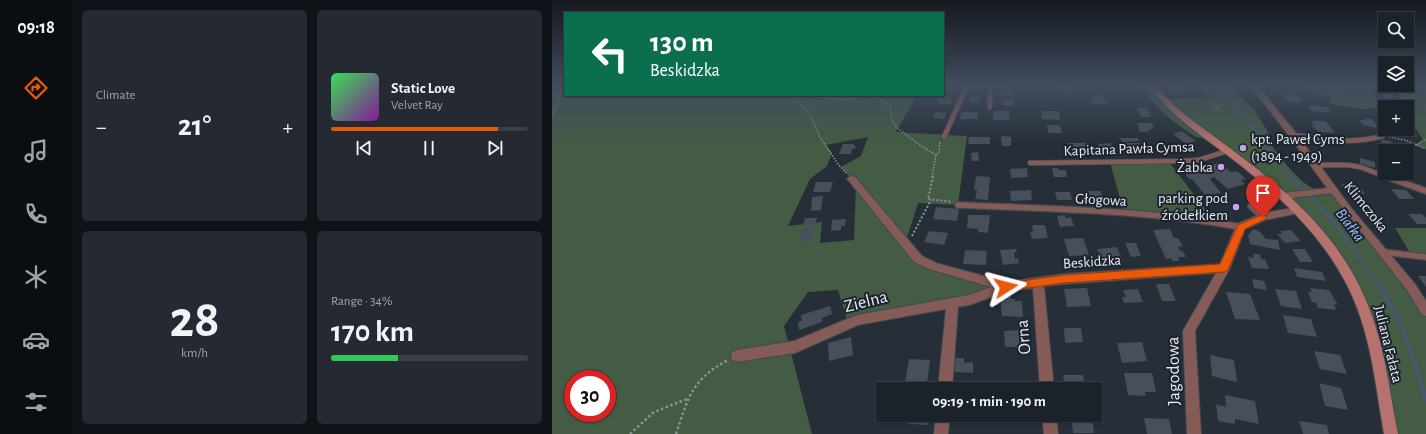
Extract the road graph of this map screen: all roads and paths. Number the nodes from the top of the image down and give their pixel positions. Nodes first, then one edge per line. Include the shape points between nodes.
1 (556, 105) edge
2 (803, 105) edge
3 (887, 105) edge
4 (957, 105) edge
5 (1169, 105) edge
6 (1219, 105) edge
7 (1268, 105) edge
8 (1213, 109) dead end
9 (552, 116) edge
10 (1293, 135) junction
11 (1384, 136) joint
12 (944, 137) joint
13 (1426, 138) edge
14 (1416, 145) junction
15 (1426, 149) edge
16 (1227, 151) junction
17 (936, 155) junction
18 (1030, 163) dead end
19 (1316, 165) junction
20 (852, 179) joint
21 (1333, 190) junction
22 (1426, 191) edge
23 (1288, 195) junction
24 (931, 200) junction
25 (958, 205) joint
26 (1251, 206) dead end
27 (1298, 210) junction
28 (1263, 217) junction
29 (1241, 227) junction
30 (908, 248) junction
31 (1383, 252) junction
32 (1426, 257) edge
33 (1224, 268) junction
34 (1038, 282) junction
35 (1006, 287) junction
36 (953, 302) junction
37 (1426, 311) edge
38 (737, 356) joint
39 (946, 382) edge
40 (1046, 382) edge
41 (687, 399) junction
42 (942, 422) edge
43 (1050, 422) edge
44 (630, 434) edge
45 (676, 434) edge
46 (941, 434) edge
47 (1051, 434) edge
48 (1194, 434) edge
49 (1392, 434) edge

1 - 9 path
2 - 20 path via 820,138
3 - 17 path via 891,108 894,124 900,131
4 - 12 lane
5 - 16 street, Juliana Fałata
6 - 8 path
7 - 10 street, Klimczoka
10 - 11 lane via 1348,142
10 - 19 street, Klimczoka
11 - 14 path
12 - 17 path via 939,143
13 - 14 path
14 - 15 path
16 - 18 lane, Kapitana Pawła Cymsa via 1198,160 1183,161
16 - 23 street, Juliana Fałata
17 - 24 path via 928,199
19 - 21 street, Klimczoka
19 - 22 lane via 1360,167
20 - 30 street, Beskidzka
21 - 23 street
21 - 31 street, Klimczoka
23 - 27 street, Juliana Fałata
24 - 25 path via 942,200
24 - 30 path via 913,231
25 - 29 lane, Głogowa via 1129,213
26 - 28 lane
27 - 28 street
27 - 49 street, Juliana Fałata via 1332,248 1351,279 1366,314 1376,349
28 - 29 street
29 - 33 street
30 - 35 street, Beskidzka via 918,259 933,266
31 - 32 lane
31 - 37 street, Klimczoka via 1411,287
33 - 34 street, Beskidzka
33 - 48 street, Jagodowa via 1189,331
34 - 35 street, Beskidzka
34 - 40 street, Orna
35 - 36 street, Zielna via 969,300
36 - 38 street, Zielna via 857,320 795,347
36 - 39 street
38 - 41 path via 714,367 695,383
41 - 44 path via 654,412
41 - 45 path
42 - 46 street
43 - 47 street

